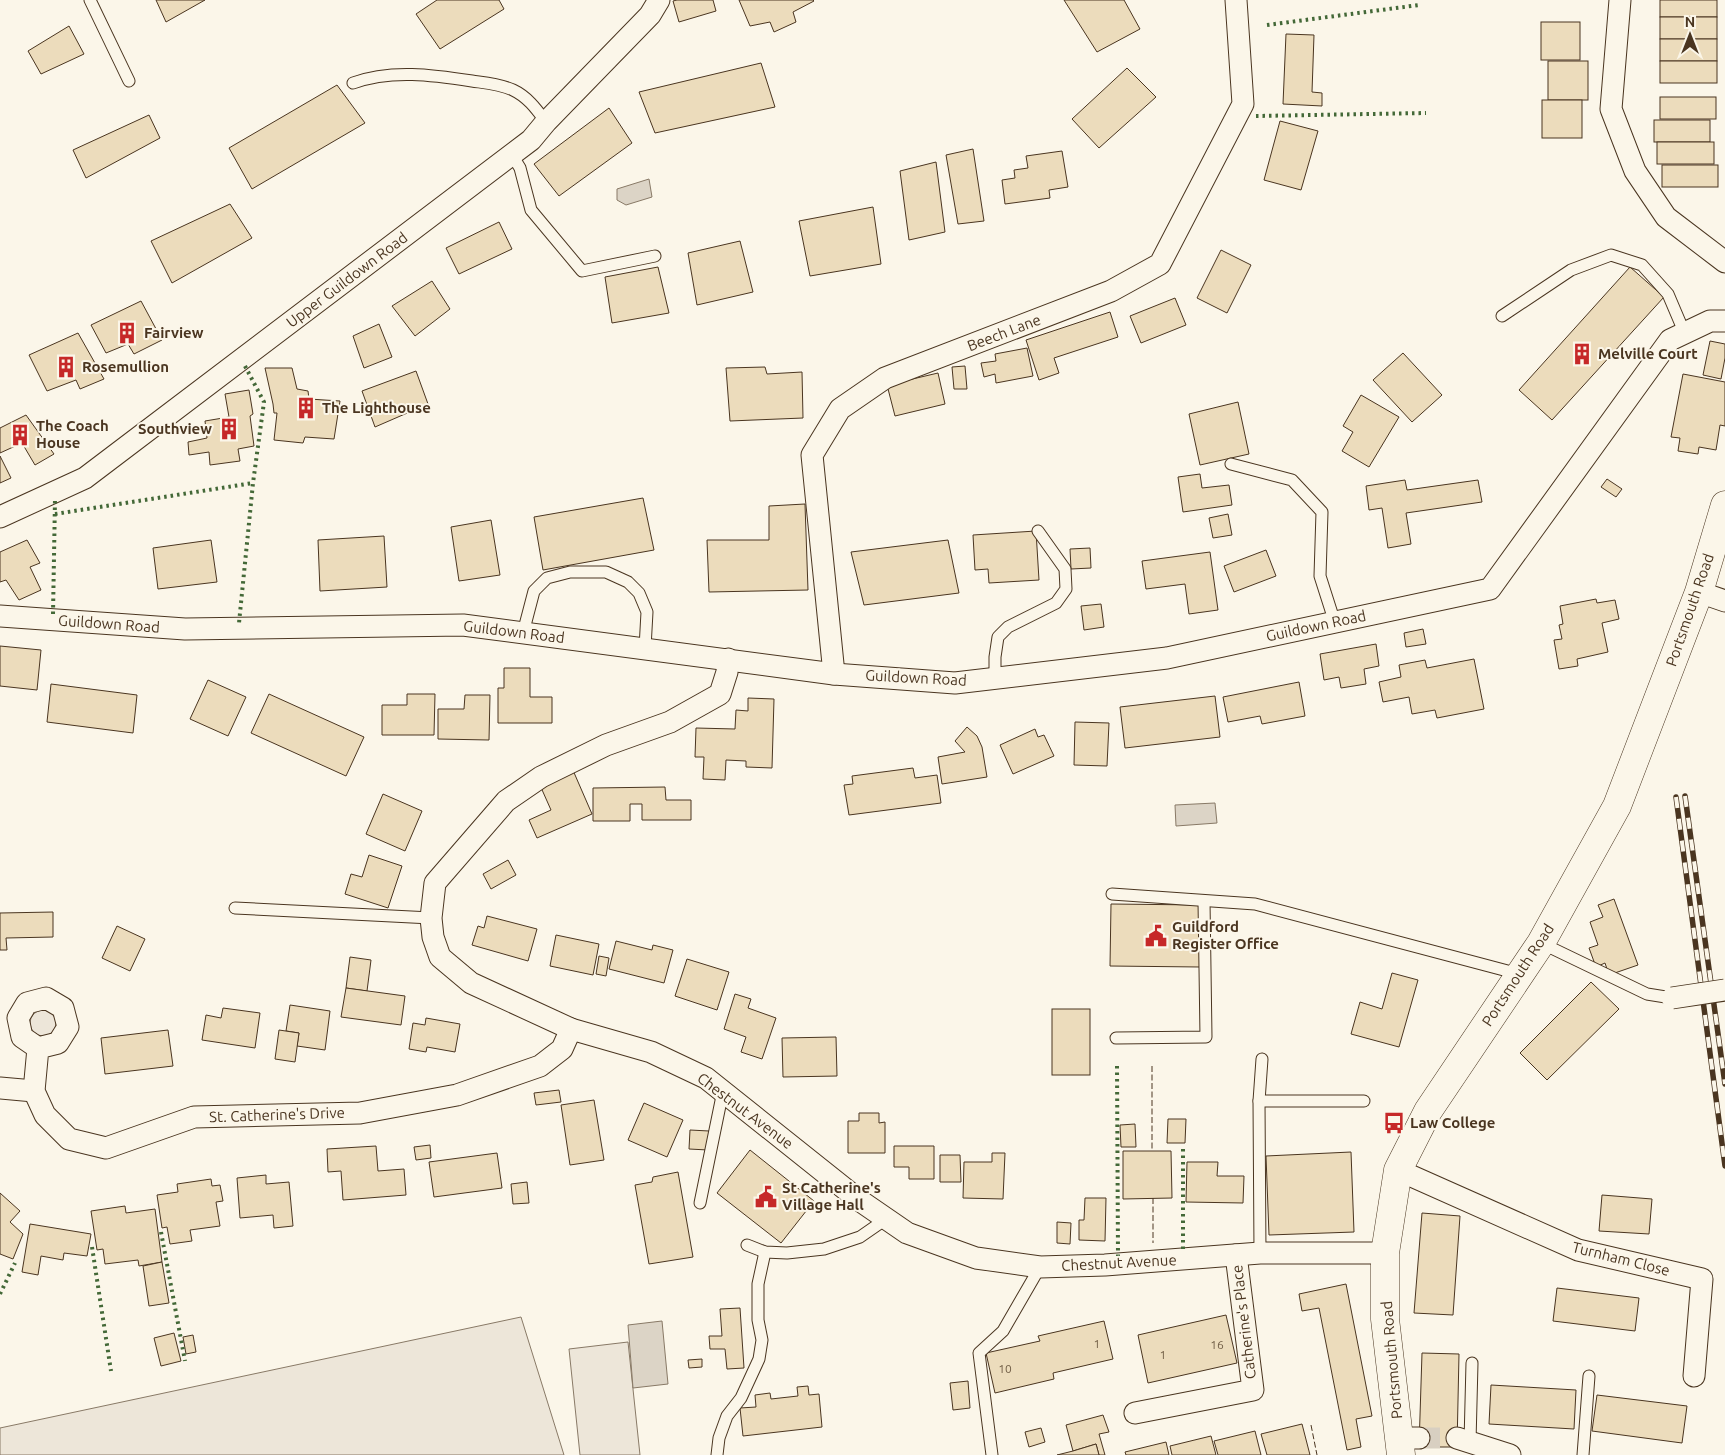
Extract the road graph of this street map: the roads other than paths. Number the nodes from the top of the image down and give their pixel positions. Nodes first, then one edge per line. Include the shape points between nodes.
1 (90, 0) edge
2 (658, 0) edge
3 (1236, 0) edge
4 (1620, 0) edge
5 (129, 81) dead end
6 (353, 83) dead end
7 (546, 122) junction
8 (512, 155) junction
9 (655, 256) dead end
10 (1724, 258) edge
11 (1502, 316) dead end
12 (1725, 320) edge
13 (1684, 334) junction
14 (1231, 464) dead end
15 (1725, 505) edge
16 (0, 517) edge
17 (1038, 531) dead end
18 (1698, 592) junction
19 (1725, 601) edge
20 (0, 616) edge
21 (1335, 622) junction
22 (523, 633) junction
23 (645, 648) junction
24 (728, 659) junction
25 (834, 674) junction
26 (995, 678) junction
27 (1112, 894) dead end
28 (1204, 901) junction
29 (235, 908) dead end
30 (431, 918) junction
31 (1541, 943) junction
32 (1519, 975) junction
33 (1725, 990) edge
34 (1672, 998) joint
35 (571, 1029) junction
36 (1116, 1038) dead end
37 (38, 1048) dead end
38 (1262, 1059) dead end
39 (0, 1088) edge
40 (34, 1091) junction
41 (723, 1091) junction
42 (1259, 1101) junction
43 (1364, 1101) dead end
44 (1398, 1170) junction
45 (700, 1203) dead end
46 (886, 1219) junction
47 (747, 1245) dead end
48 (765, 1252) junction
49 (1260, 1253) junction
50 (1385, 1254) junction
51 (1236, 1255) junction
52 (1040, 1267) junction
53 (1472, 1363) dead end
54 (1589, 1376) dead end
55 (1694, 1376) dead end
56 (1135, 1413) dead end
57 (1464, 1440) joint
58 (1406, 1444) edge
59 (717, 1455) edge
60 (992, 1455) edge
61 (1510, 1455) edge
62 (1584, 1455) edge

1 - 5 lane
2 - 7 street, Upper Guildown Road via 650,16
3 - 25 street, Beech Lane via 1243,104 1160,264 1111,292 885,378 840,409 812,454
4 - 10 street via 1611,109 1635,171 1666,217
6 - 7 lane via 391,74 499,85 530,102
7 - 8 street, Upper Guildown Road
8 - 9 lane via 520,168 531,210 582,271
8 - 16 street, Upper Guildown Road via 85,478
11 - 13 lane via 1571,270 1611,255 1642,265 1668,294
12 - 13 street, Guildown Road via 1710,321
13 - 21 street, Guildown Road via 1670,340 1490,589
14 - 21 lane via 1292,480 1322,512 1320,576
15 - 18 main road, Portsmouth Road
17 - 26 lane via 1064,570 1066,589 1056,604 1008,627 998,637
18 - 19 street
18 - 31 main road, Portsmouth Road via 1617,806
20 - 22 street, Guildown Road via 185,629 463,625
21 - 26 street, Guildown Road via 1167,658
22 - 23 street, Guildown Road
22 - 23 lane via 534,591 547,578 570,572 606,572 628,582 639,593 647,612
23 - 24 street, Guildown Road
24 - 25 street, Guildown Road
24 - 30 street, Chestnut Avenue via 720,694 670,722 606,745 541,777 506,801 435,883
25 - 26 street, Guildown Road via 955,683
27 - 28 lane
28 - 32 lane via 1255,904
28 - 36 lane via 1206,1037
29 - 30 lane
30 - 35 street, Chestnut Avenue via 432,937 440,957 471,983
31 - 32 main road, Portsmouth Road
31 - 34 lane via 1647,994
32 - 44 main road, Portsmouth Road via 1428,1111
33 - 34 street, bridge
35 - 40 street, St. Catherine's Drive via 562,1049 540,1066 457,1095 360,1113 194,1117 106,1148 69,1139 44,1116
35 - 41 street, Chestnut Avenue via 651,1052 706,1078
37 - 40 street, St. Catherine's Drive
38 - 42 lane
39 - 40 street
41 - 45 lane
41 - 46 street, Chestnut Avenue
42 - 43 lane
42 - 49 lane
44 - 50 main road, Portsmouth Road
44 - 55 street, Turnham Close via 1578,1250 1702,1278
46 - 48 lane via 860,1237 824,1249 787,1254
46 - 52 street, Chestnut Avenue via 907,1233 976,1258
47 - 48 lane
48 - 59 lane via 758,1284 758,1320 762,1340 759,1359 741,1398 727,1416
49 - 50 street, Chestnut Avenue
49 - 51 street, Chestnut Avenue
50 - 58 main road, Portsmouth Road via 1386,1319
51 - 52 street, Chestnut Avenue
51 - 56 street, Catherine's Place via 1253,1390
52 - 60 lane via 1003,1331 979,1353
53 - 57 lane
54 - 62 lane
57 - 61 street

